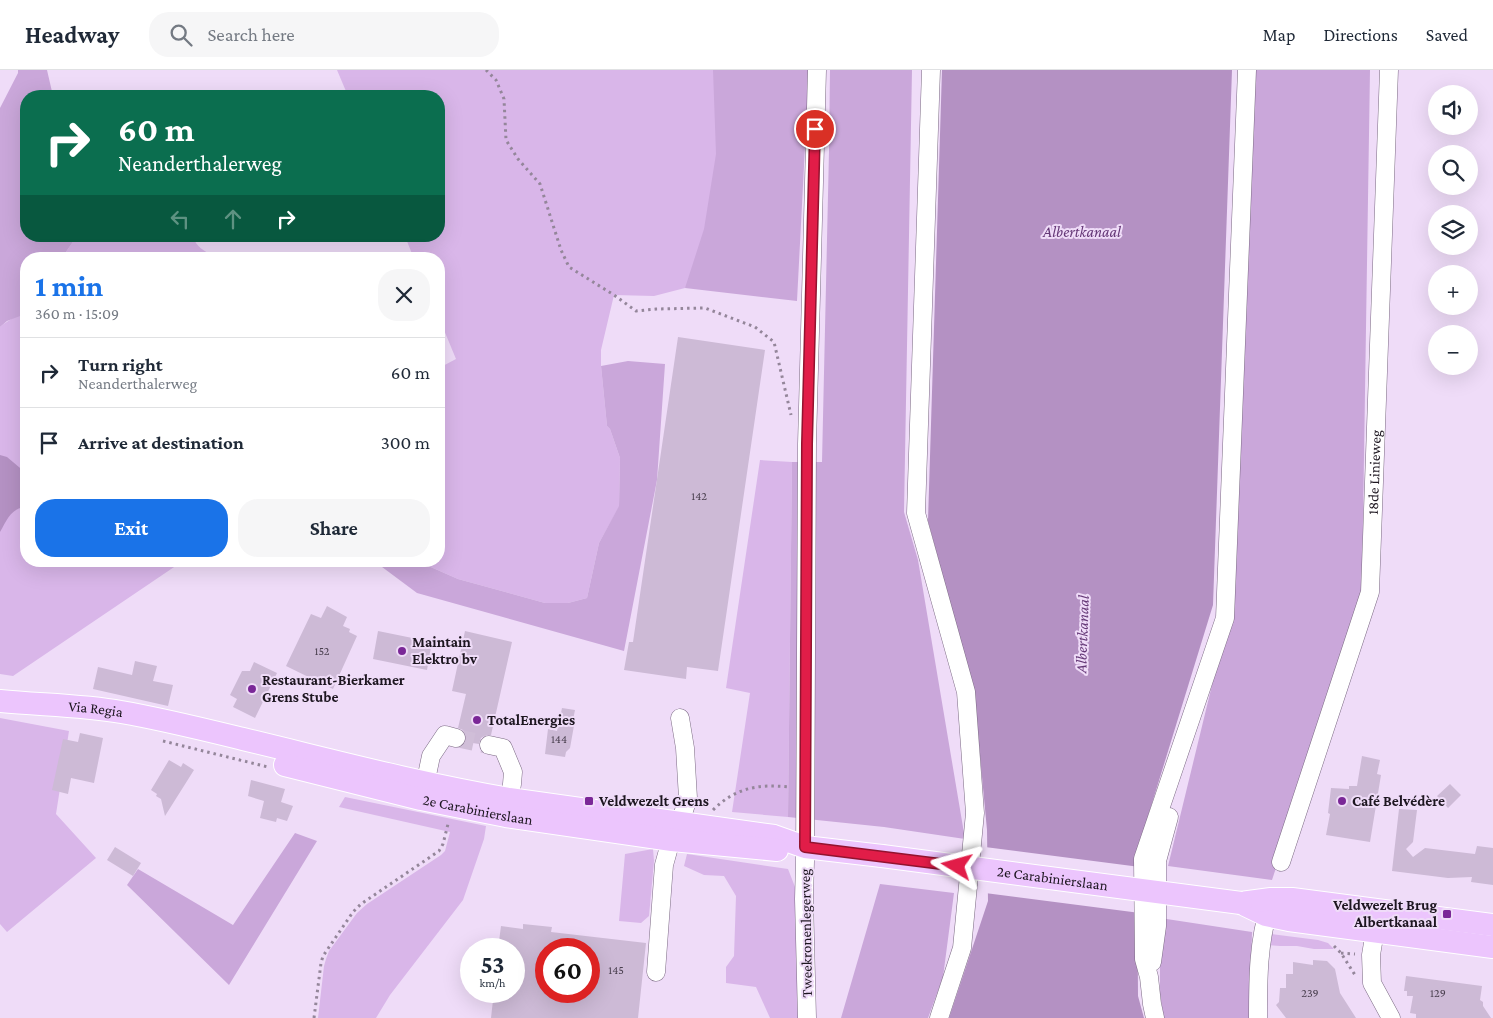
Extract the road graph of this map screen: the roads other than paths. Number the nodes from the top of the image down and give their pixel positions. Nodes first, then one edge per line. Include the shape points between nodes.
1 (817, 70) edge
2 (931, 70) edge
3 (1247, 70) edge
4 (1389, 70) edge
5 (0, 700) edge
6 (680, 718) dead end
7 (161, 731) joint
8 (456, 738) tunnel mouth
9 (489, 745) tunnel mouth
10 (423, 791) junction
11 (508, 808) junction
12 (676, 831) junction
13 (805, 847) junction
14 (1282, 862) dead end
15 (1269, 907) junction
16 (1378, 910) junction
17 (1493, 925) edge
18 (1375, 932) junction
19 (1493, 947) edge
20 (656, 972) dead end
21 (807, 1018) edge
22 (940, 1018) edge
23 (1155, 1018) edge
24 (1258, 1018) edge
25 (1392, 1018) edge

1 - 13 street, Tweekronenlegerweg via 807,444
2 - 22 street via 916,513 966,692 975,812 962,948
3 - 23 street via 1225,618 1143,859 1144,959
4 - 14 street, 18de Linieweg via 1370,592
5 - 7 main road, Via Regia
6 - 12 street via 688,798
7 - 10 main road, 2e Carabinierslaan
8 - 10 street via 445,735 431,756
9 - 11 street via 503,748 513,772
10 - 11 main road, 2e Carabinierslaan
11 - 12 main road, 2e Carabinierslaan
12 - 13 main road, 2e Carabinierslaan via 773,851
12 - 20 street via 664,865
13 - 15 main road, 2e Carabinierslaan, bridge
13 - 21 street, Tweekronenlegerweg
15 - 16 main road, 2e Carabinierslaan via 1292,899
15 - 18 main road, 2e Carabinierslaan via 1289,920
15 - 24 street via 1260,956
16 - 17 main road, 2e Carabinierslaan
16 - 18 street
18 - 19 main road, 2e Carabinierslaan
18 - 25 street via 1371,955 1372,983

